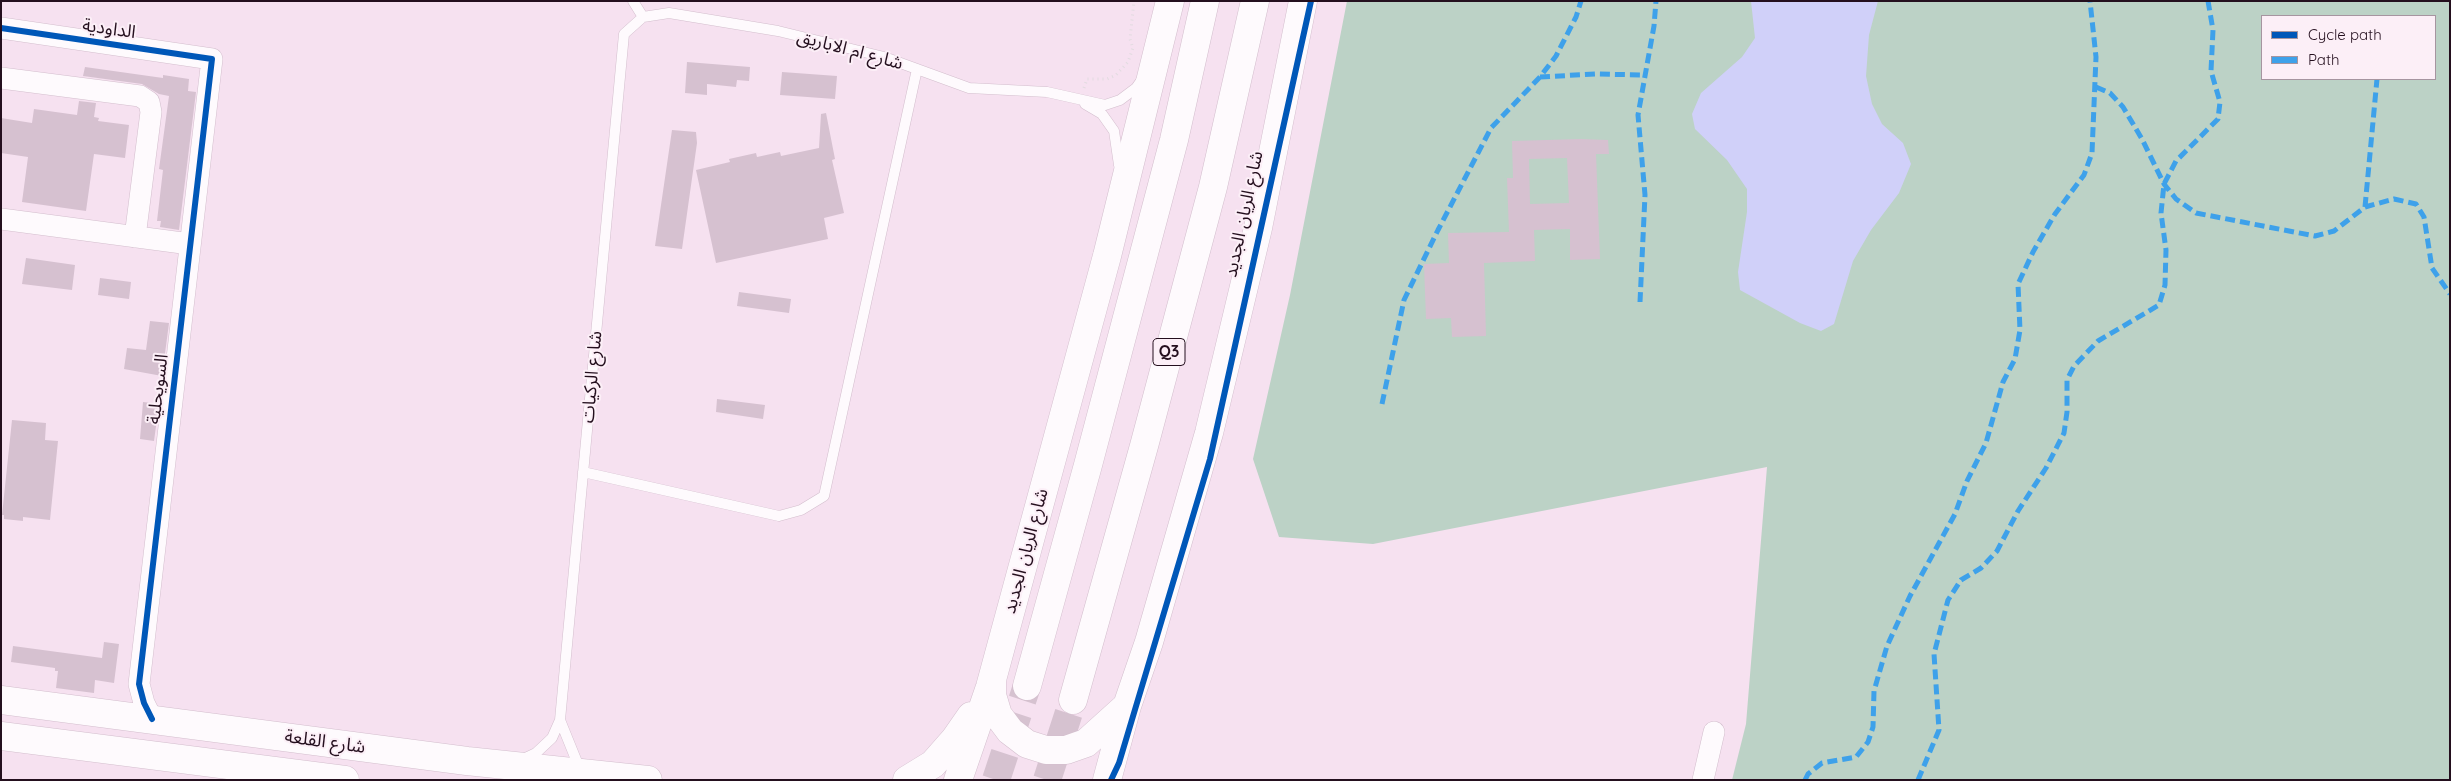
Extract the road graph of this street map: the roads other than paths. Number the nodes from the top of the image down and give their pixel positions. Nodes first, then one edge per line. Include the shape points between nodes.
1 (633, 1) edge
2 (1170, 1) edge
3 (1205, 1) edge
4 (1255, 1) edge
5 (1304, 1) edge
6 (643, 17) junction
7 (1, 28) edge
8 (1145, 53) junction
9 (212, 59) joint
10 (917, 69) junction
11 (1, 78) edge
12 (1080, 101) junction
13 (1122, 197) junction
14 (1, 219) edge
15 (136, 237) junction
16 (190, 244) junction
17 (583, 472) junction
18 (991, 681) junction
19 (139, 684) junction
20 (1027, 686) tunnel mouth
21 (1, 700) edge
22 (1073, 700) tunnel mouth
23 (1127, 706) junction
24 (105, 713) junction
25 (152, 719) junction
26 (560, 720) junction
27 (1714, 732) dead end
28 (1, 736) edge
29 (509, 765) junction
30 (1110, 770) edge
31 (596, 775) junction
32 (345, 780) edge
33 (648, 780) edge
34 (907, 780) edge
35 (958, 780) edge
36 (1091, 780) edge
37 (1702, 780) edge

1 - 6 lane
2 - 8 main road, شارع الريان الجديد
3 - 20 main road, شارع الريان الجديد via 1174,140
4 - 22 main road, شارع الريان الجديد / Q3 via 1213,187
5 - 23 main road, شارع الريان الجديد via 1258,228 1209,433 1149,642
6 - 10 lane, شارع ام الاباريق via 669,13 778,30 884,57
6 - 17 lane, شارع الركيات via 624,34
7 - 9 street, الداودية
8 - 12 lane, شارع ام الاباريق via 1136,88 1120,100 1105,105
8 - 13 main road, شارع الريان الجديد
9 - 16 street, السويحلية
10 - 12 lane, شارع ام الاباريق via 969,88 1047,92
10 - 17 lane via 824,496 801,510 779,516
11 - 15 street via 140,96 149,102 151,112
12 - 13 lane, شارع ام الاباريق via 1102,114 1114,131
13 - 18 main road, شارع الريان الجديد
14 - 15 street
15 - 16 street
16 - 19 street, السويحلية
17 - 26 lane, شارع الركيات
18 - 23 main road via 998,715 1006,726 1027,744 1046,750 1066,750 1086,743
18 - 34 main road via 950,745 933,764
18 - 35 main road, شارع الريان الجديد
19 - 24 street via 126,700
19 - 25 street, السويحلية
21 - 24 main road, شارع القلعة
23 - 30 main road, شارع الريان الجديد
24 - 25 main road, شارع القلعة
25 - 29 main road, شارع القلعة
26 - 29 lane, شارع الركيات via 552,738 536,753
26 - 31 lane, شارع الركيات via 577,762
27 - 37 street
28 - 32 main road, شارع القلعة
29 - 31 main road, شارع القلعة
30 - 36 main road
31 - 33 main road, شارع القلعة

